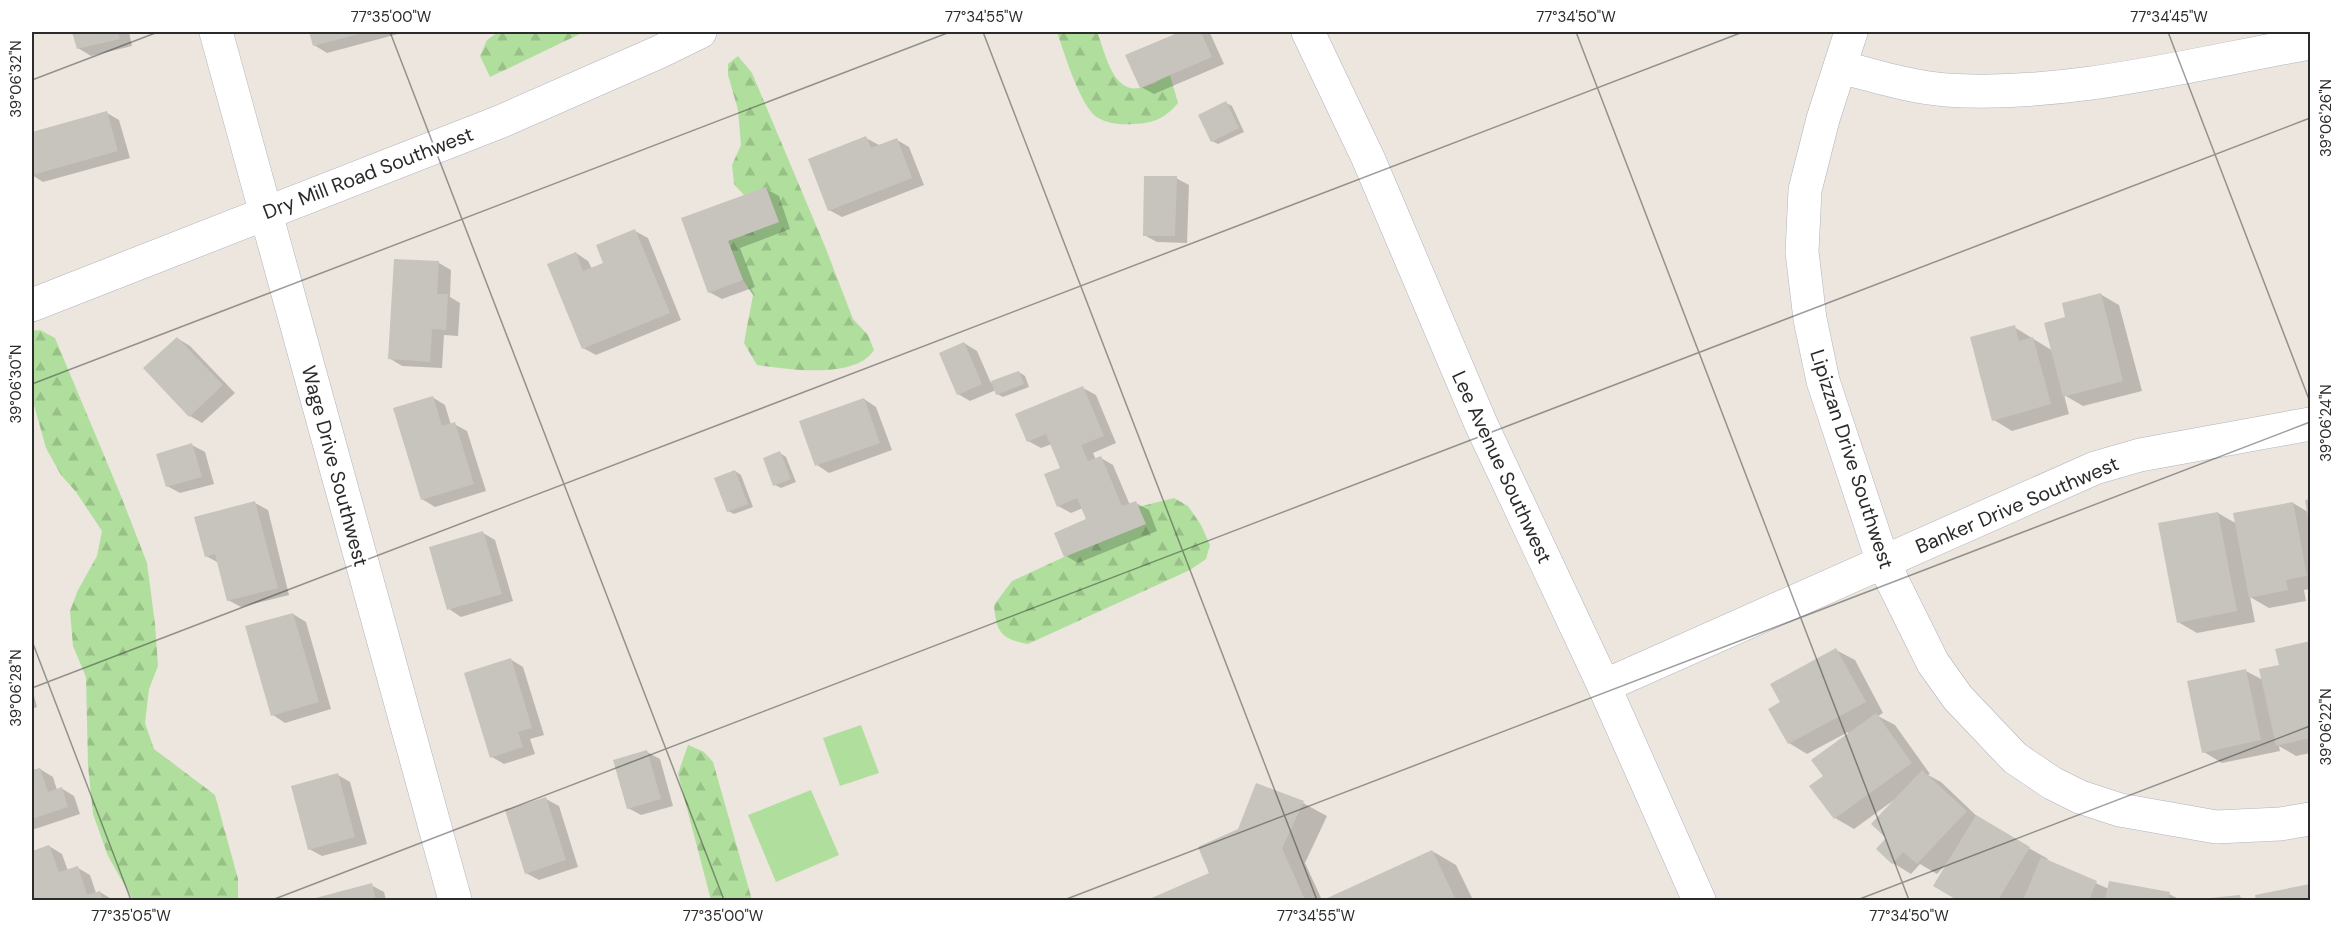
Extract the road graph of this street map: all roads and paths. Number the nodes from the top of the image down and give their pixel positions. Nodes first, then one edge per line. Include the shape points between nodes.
1 (216, 32) edge
2 (700, 32) edge
3 (1308, 32) edge
4 (1851, 32) edge
5 (2310, 43) edge
6 (1840, 67) junction
7 (266, 213) junction
8 (32, 305) edge
9 (2310, 424) edge
10 (1883, 562) junction
11 (1604, 686) junction
12 (2310, 819) edge
13 (455, 900) edge
14 (1699, 900) edge

1 - 7 street, Wage Drive Southwest
2 - 7 street, Dry Mill Road Southwest via 502,121
3 - 11 street, Lee Avenue Southwest via 1368,158 1481,424
4 - 6 street, Lipizzan Drive Southwest
5 - 6 street via 2080,85 2008,92 1907,85
6 - 10 street, Lipizzan Drive Southwest via 1805,190 1802,252 1823,381
7 - 8 street, Dry Mill Road Southwest
7 - 13 street, Wage Drive Southwest
9 - 10 street, Banker Drive Southwest via 2140,455 2095,468
10 - 11 street, Banker Drive Southwest
10 - 12 street, Lipizzan Drive Southwest via 1933,663 1958,698 2015,758 2052,783 2120,810 2216,827
11 - 14 street, Lee Avenue Southwest

